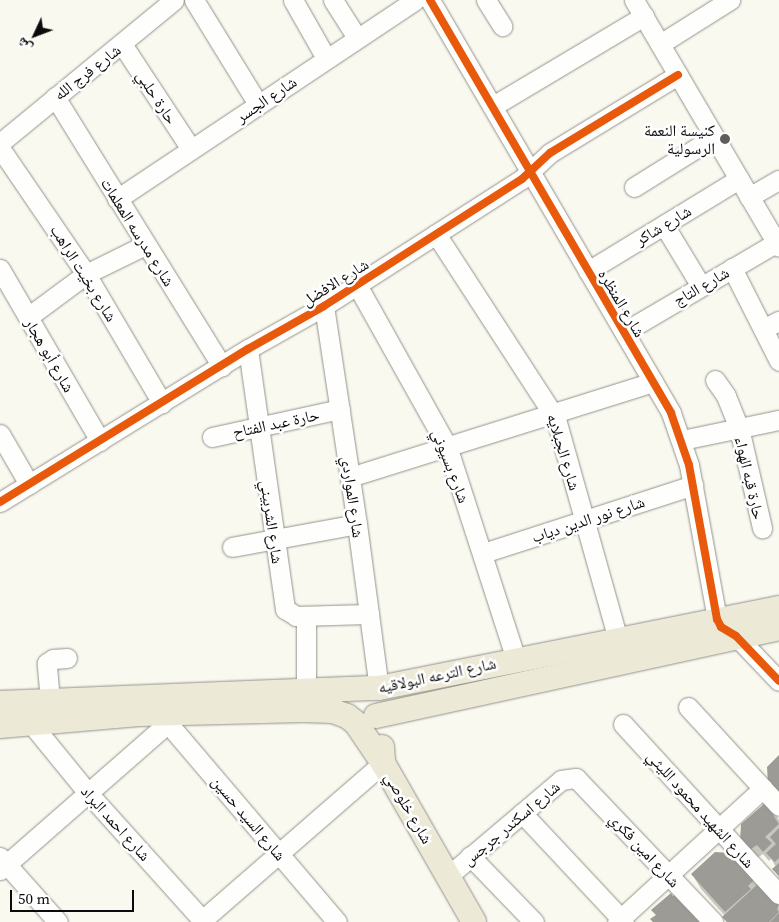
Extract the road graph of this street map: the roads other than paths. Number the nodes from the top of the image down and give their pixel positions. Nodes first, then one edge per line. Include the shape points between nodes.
1 (174, 0) edge
2 (194, 0) edge
3 (292, 0) edge
4 (333, 0) edge
5 (415, 0) edge
6 (430, 0) edge
7 (486, 0) edge
8 (634, 0) edge
9 (730, 0) edge
10 (644, 16) junction
11 (502, 26) dead end
12 (356, 38) junction
13 (122, 44) junction
14 (660, 44) junction
15 (326, 58) junction
16 (678, 75) junction
17 (55, 97) junction
18 (258, 104) junction
19 (493, 106) junction
20 (714, 137) junction
21 (0, 143) edge
22 (0, 148) edge
23 (191, 149) junction
24 (531, 170) junction
25 (739, 179) junction
26 (779, 180) edge
27 (634, 187) dead end
28 (749, 197) junction
29 (117, 199) junction
30 (664, 225) junction
31 (436, 234) junction
32 (778, 243) edge
33 (145, 245) junction
34 (732, 268) junction
35 (0, 270) edge
36 (588, 271) junction
37 (86, 274) junction
38 (357, 285) junction
39 (701, 286) junction
40 (324, 306) junction
41 (28, 317) junction
42 (771, 325) edge
43 (624, 332) junction
44 (248, 350) junction
45 (779, 361) edge
46 (222, 366) junction
47 (715, 380) dead end
48 (653, 382) junction
49 (162, 402) junction
50 (340, 409) junction
51 (553, 413) junction
52 (779, 420) edge
53 (259, 426) junction
54 (739, 428) junction
55 (0, 434) edge
56 (212, 437) dead end
57 (682, 440) junction
58 (100, 441) junction
59 (447, 446) junction
60 (350, 477) junction
61 (30, 484) junction
62 (693, 485) junction
63 (0, 502) edge
64 (584, 520) junction
65 (358, 524) junction
66 (762, 528) dead end
67 (275, 539) junction
68 (232, 547) dead end
69 (483, 553) junction
70 (779, 608) edge
71 (369, 614) junction
72 (306, 616) junction
73 (717, 619) junction
74 (779, 628) edge
75 (736, 636) junction
76 (618, 639) junction
77 (67, 658) dead end
78 (516, 659) junction
79 (779, 681) edge
80 (369, 689) junction
81 (306, 690) junction
82 (50, 700) junction
83 (0, 703) edge
84 (688, 707) dead end
85 (152, 712) junction
86 (376, 716) junction
87 (30, 722) junction
88 (624, 724) dead end
89 (0, 726) edge
90 (384, 763) junction
91 (576, 778) joint
92 (763, 788) junction
93 (88, 793) junction
94 (779, 806) edge
95 (522, 813) junction
96 (719, 828) junction
97 (279, 853) junction
98 (470, 856) junction
99 (2, 863) edge
100 (668, 875) junction
101 (448, 876) junction
102 (779, 894) edge
103 (468, 920) edge
104 (202, 921) edge
105 (620, 921) edge
106 (58, 922) edge
107 (337, 922) edge
108 (534, 922) edge
109 (713, 922) edge

1 - 13 street, شارع فرج الله
2 - 18 street
3 - 15 street
4 - 12 street
5 - 12 street, شارع الجسر
6 - 19 street, شارع المنظره
7 - 11 street
8 - 10 street
9 - 14 street
10 - 14 street
10 - 19 street
12 - 15 street, شارع الجسر
13 - 17 street, شارع فرج الله
13 - 23 street, حارة حلبي
14 - 16 street
15 - 18 street, شارع الجسر
16 - 20 street
16 - 24 street, شارع الافضل via 550,153
17 - 21 street, شارع فرج الله
17 - 29 street, شارع مدرسه المعلمات
18 - 23 street, شارع الجسر
19 - 24 street, شارع المنظره
20 - 25 street
20 - 27 street
22 - 37 street, شارع بخيت الراهب
23 - 29 street, شارع الجسر
24 - 31 street, شارع الافضل
24 - 36 street, شارع المنظره
25 - 28 street
25 - 30 street, شارع شاكر
26 - 28 street
28 - 32 street
29 - 33 street, شارع مدرسه المعلمات
30 - 36 street, شارع شاكر
30 - 39 street
31 - 38 street, شارع الافضل
31 - 51 street, شارع الجبلايه
32 - 34 street, شارع التاج
33 - 37 street
33 - 46 street, شارع مدرسه المعلمات
34 - 39 street, شارع التاج
34 - 42 street
35 - 41 street, شارع أبو هجار
36 - 43 street, شارع المنظره
37 - 41 street
37 - 49 street, شارع بخيت الراهب
38 - 40 street, شارع الافضل
38 - 59 street, شارع بسيوني
39 - 43 street, شارع التاج
40 - 44 street, شارع الافضل
40 - 50 street, شارع المواردي
41 - 58 street, شارع أبو هجار
42 - 45 street
43 - 48 street, شارع المنظره
44 - 46 street, شارع الافضل
44 - 53 street, شارع الشربيني
46 - 49 street, شارع الافضل
47 - 54 street, حارة قبه الهواء via 726,396
48 - 51 street
48 - 57 street, شارع المنظره
49 - 58 street, شارع الافضل
50 - 53 street, حارة عبد الفتاح
50 - 60 street, شارع المواردي
51 - 59 street
51 - 64 street, شارع الجبلايه
52 - 54 street
53 - 56 street, حارة عبد الفتاح
53 - 67 street, شارع الشربيني
54 - 57 street
54 - 66 street, حارة قبه الهواء
55 - 61 street
57 - 62 street, شارع المنظره
58 - 61 street, شارع الافضل
59 - 60 street
59 - 69 street, شارع بسيوني
60 - 65 street, شارع المواردي
61 - 63 street, شارع الافضل
62 - 64 street, شارع نور الدين دياب
62 - 73 street, شارع المنظره
64 - 69 street, شارع نور الدين دياب
64 - 76 street, شارع الجبلايه
65 - 67 street
65 - 71 street, شارع المواردي
67 - 68 street
67 - 72 street, شارع الشربيني via 285,609 292,615
69 - 78 street, شارع بسيوني
70 - 73 main road, شارع الترعه البولاقيه
71 - 72 street, شارع الشربيني
71 - 80 street, شارع المواردي
72 - 81 street
73 - 75 street via 721,627
73 - 76 main road, شارع الترعه البولاقيه
74 - 75 main road, شارع الترعه البولاقيه
75 - 79 street
75 - 86 main road, شارع الترعه البولاقيه
76 - 78 main road, شارع الترعه البولاقيه
77 - 82 street via 47,663
78 - 80 main road, شارع الترعه البولاقيه
80 - 81 main road, شارع الترعه البولاقيه
80 - 86 main road, شارع خلوصي
81 - 85 main road, شارع الترعه البولاقيه
82 - 83 main road, شارع الترعه البولاقيه
82 - 85 main road, شارع الترعه البولاقيه
84 - 92 street
85 - 87 main road, شارع الترعه البولاقيه
85 - 90 main road, شارع الترعه البولاقيه via 333,711 356,723
85 - 93 street
85 - 97 street, شارع السيد حسين
86 - 90 main road, شارع خلوصي
87 - 89 main road, شارع الترعه البولاقيه
87 - 93 street, شارع احمد البراد
88 - 96 street, شارع الشهيد محمود الليثي
90 - 97 street
90 - 101 main road, شارع خلوصي
91 - 95 street, شارع اسكندر جرجس via 561,780
91 - 100 street, شارع امين فكري
92 - 94 street
92 - 96 street
93 - 99 street
93 - 104 street, شارع احمد البراد
95 - 98 street, شارع اسكندر جرجس
95 - 105 street
96 - 100 street
96 - 102 street, شارع الشهيد محمود الليثي
97 - 104 street
97 - 107 street, شارع السيد حسين
98 - 101 street, شارع اسكندر جرجس
98 - 108 street
99 - 106 street
100 - 105 street
100 - 109 street, شارع امين فكري
101 - 103 main road, شارع خلوصي

